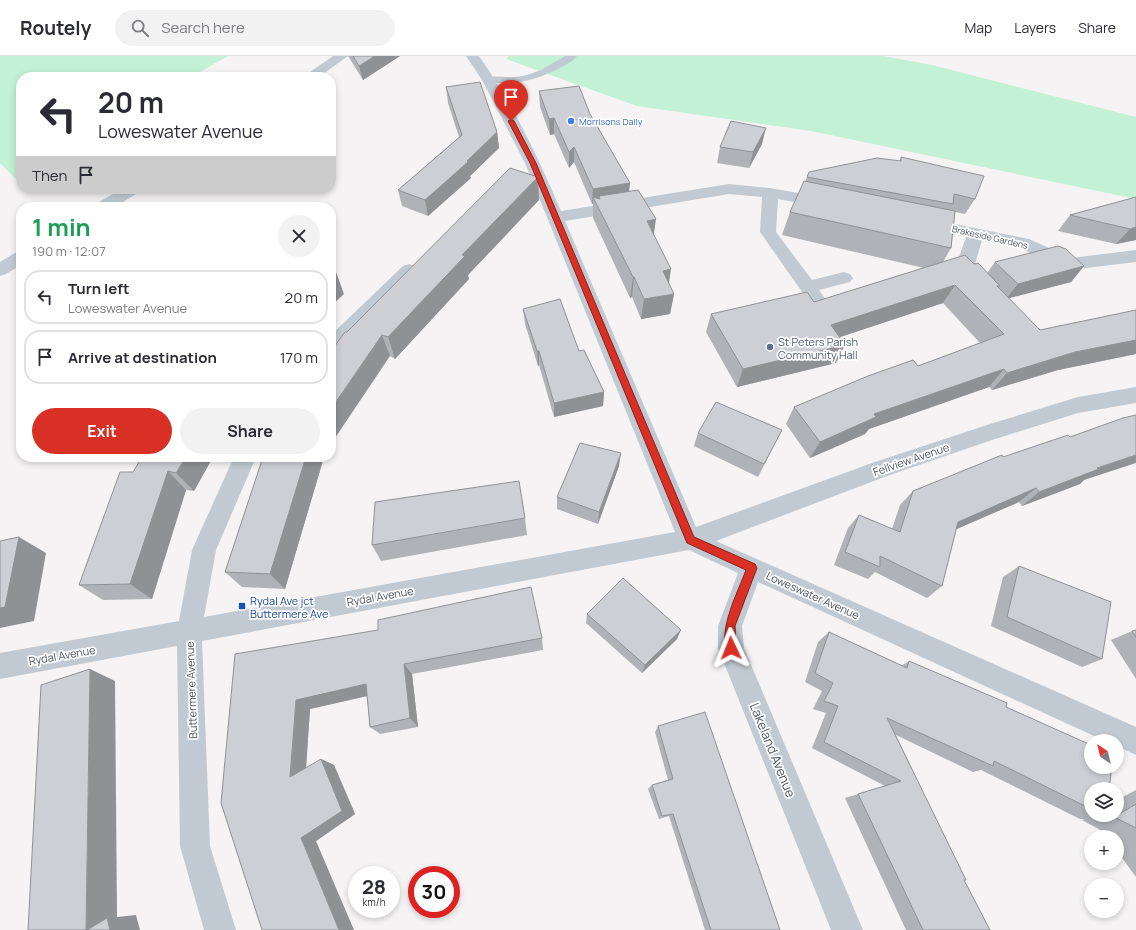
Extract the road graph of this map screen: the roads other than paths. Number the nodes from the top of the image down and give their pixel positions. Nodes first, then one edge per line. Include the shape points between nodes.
1 (342, 56) edge
2 (472, 56) edge
3 (572, 56) edge
4 (318, 72) edge
5 (489, 80) junction
6 (770, 193) junction
7 (125, 194) edge
8 (111, 202) edge
9 (839, 206) edge
10 (555, 217) junction
11 (907, 219) edge
12 (976, 233) junction
13 (1136, 256) edge
14 (16, 260) edge
15 (420, 260) edge
16 (0, 270) edge
17 (844, 278) dead end
18 (807, 287) junction
19 (988, 294) edge
20 (820, 304) edge
21 (336, 341) edge
22 (1136, 395) edge
23 (242, 462) edge
24 (690, 540) junction
25 (752, 568) junction
26 (189, 632) junction
27 (0, 666) edge
28 (1136, 741) edge
29 (220, 930) edge
30 (847, 930) edge

1 - 4 street
2 - 5 street
3 - 5 lane via 542,74 528,79
5 - 10 street via 527,165
6 - 9 street
6 - 10 street via 729,189
6 - 18 street via 768,232
7 - 8 street
10 - 24 street
11 - 12 street, Brakeside Gardens
12 - 13 street, Brakeside Gardens via 1023,243 1069,264
12 - 19 street via 966,264 967,272
14 - 16 street
15 - 21 street
17 - 18 street
18 - 20 street
22 - 24 street, Fellview Avenue via 1078,405 990,432
23 - 26 street, Buttermere Avenue via 204,550
24 - 25 street, Loweswater Avenue
24 - 26 street, Rydal Avenue
25 - 28 street, Loweswater Avenue
25 - 30 street, Lakeland Avenue via 730,626 731,648
26 - 27 street, Rydal Avenue
26 - 29 street, Buttermere Avenue via 195,846

